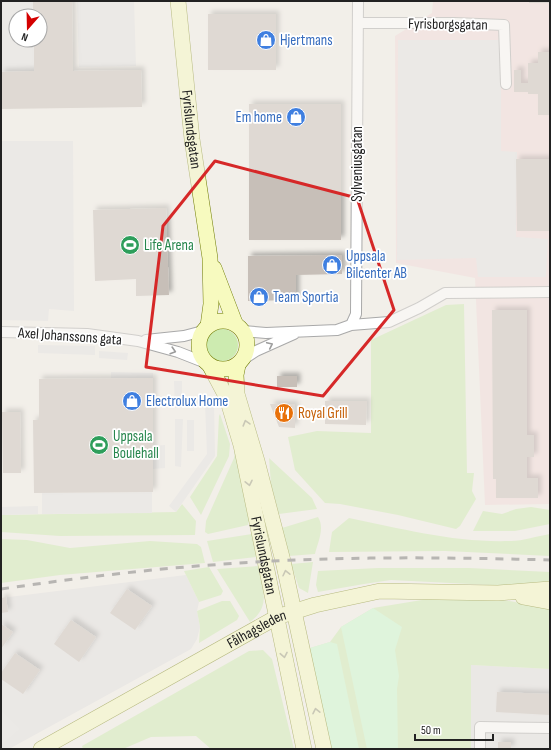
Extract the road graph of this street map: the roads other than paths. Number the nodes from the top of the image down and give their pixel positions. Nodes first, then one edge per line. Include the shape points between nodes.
1 (178, 1) edge
2 (358, 1) edge
3 (358, 23) junction
4 (506, 84) dead end
5 (210, 258) junction
6 (550, 292) edge
7 (351, 325) junction
8 (239, 327) junction
9 (205, 328) junction
10 (1, 332) edge
11 (300, 332) junction
12 (138, 341) junction
13 (240, 363) junction
14 (208, 364) junction
15 (550, 589) edge
16 (498, 593) junction
17 (550, 602) edge
18 (295, 611) junction
19 (277, 617) junction
20 (550, 728) edge
21 (41, 749) edge
22 (304, 749) edge
23 (324, 749) edge
24 (480, 749) edge

1 - 5 main road, Fyrislundsgatan via 192,139
2 - 3 street, Sylveniusgatan
3 - 4 street, Fyrisborgsgatan via 504,26
3 - 7 street, Sylveniusgatan via 356,314
5 - 8 main road, Fyrislundsgatan
5 - 9 main road, Fyrislundsgatan via 211,304
6 - 7 street via 444,294 389,322
7 - 11 street via 337,330
8 - 9 main road via 221,321
8 - 11 street via 266,333
8 - 13 main road via 248,346
9 - 12 street, Axel Johanssons gata via 184,336
9 - 14 main road via 199,344 202,357
10 - 12 street, Axel Johanssons gata via 87,334
13 -> 11 street via 256,351
12 -> 14 street, Axel Johanssons gata via 178,352
13 - 14 main road via 224,369
18 -> 13 main road, Fyrislundsgatan via 284,561 237,394 236,375
14 -> 19 main road, Fyrislundsgatan via 227,398 241,444
15 - 16 main road, Fålhagsleden
16 - 17 main road, Fålhagsleden
16 - 18 main road, Fålhagsleden via 380,590
18 - 19 main road, Fålhagsleden
23 -> 18 main road, Fyrislundsgatan
19 - 21 main road, Fålhagsleden
19 -> 22 main road, Fyrislundsgatan
20 - 24 street via 480,727

